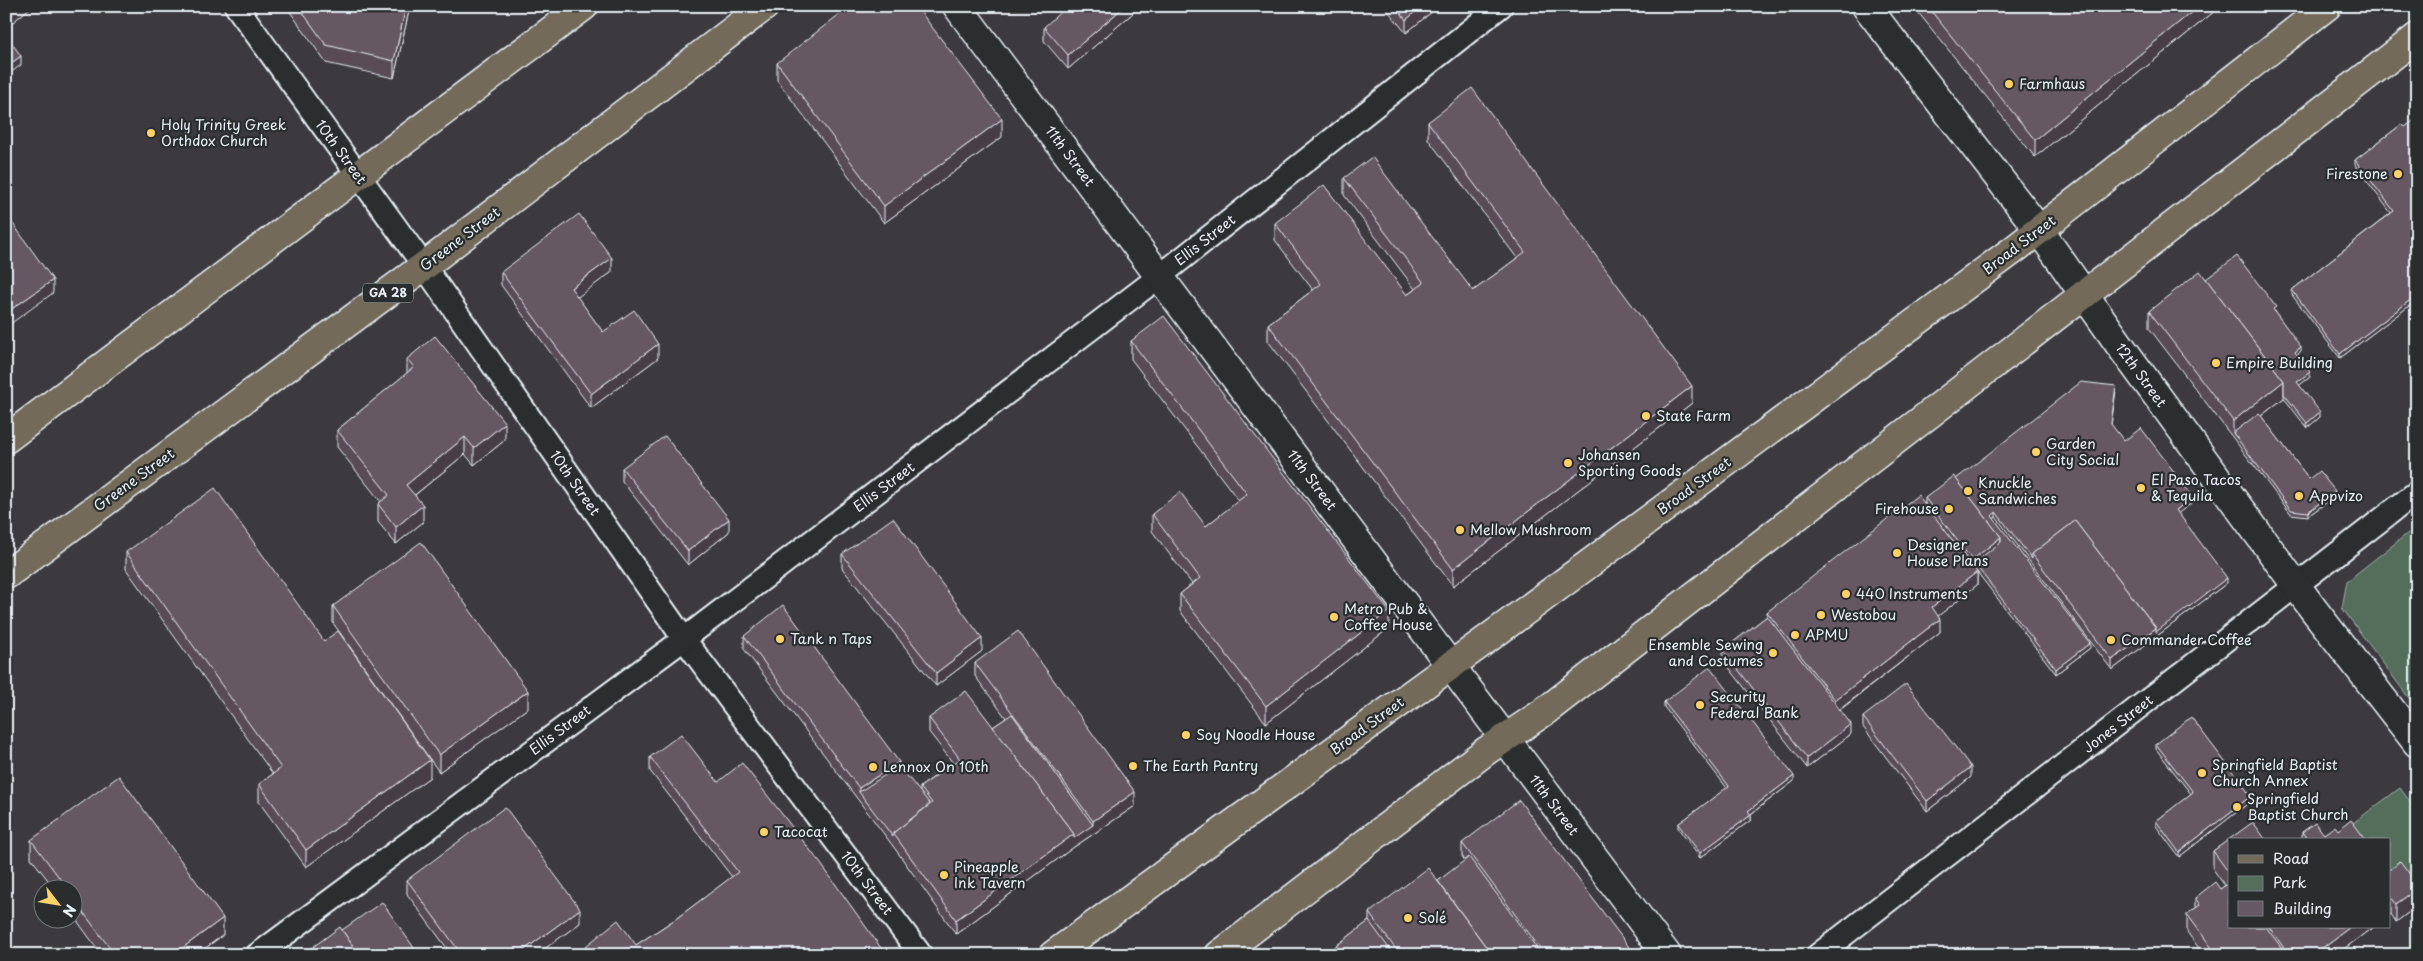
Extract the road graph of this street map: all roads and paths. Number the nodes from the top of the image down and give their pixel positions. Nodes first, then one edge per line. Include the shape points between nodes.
1 (236, 6) edge
2 (584, 6) edge
3 (765, 6) edge
4 (957, 6) edge
5 (1501, 6) edge
6 (1866, 6) edge
7 (2327, 6) edge
8 (2417, 36) edge
9 (358, 176) junction
10 (2039, 230) junction
11 (424, 266) junction
12 (1160, 276) junction
13 (2084, 293) junction
14 (6, 439) edge
15 (2417, 492) edge
16 (6, 574) edge
17 (2296, 585) junction
18 (684, 639) junction
19 (1450, 666) junction
20 (1505, 739) junction
21 (2417, 743) edge
22 (257, 955) edge
23 (921, 955) edge
24 (1052, 955) edge
25 (1219, 955) edge
26 (1667, 955) edge
27 (1818, 955) edge

1 - 9 street, 10th Street
2 - 9 main road
3 - 11 main road, Greene Street / GA 28
4 - 12 main road, 11th Street
5 - 12 street, Ellis Street
6 - 10 main road, 12th Street
7 - 10 main road, Broad Street
8 - 13 main road
9 - 11 street, 10th Street
9 - 14 main road
10 - 13 main road, 12th Street
10 - 19 main road, Broad Street
11 - 16 main road, Greene Street / GA 28
11 - 18 street, 10th Street
12 - 18 street, Ellis Street
12 - 19 main road, 11th Street
13 - 17 main road, 12th Street
13 - 20 main road
15 - 17 street, Jones Street
17 - 21 main road, 12th Street
17 - 27 street, Jones Street
18 - 22 street, Ellis Street
18 - 23 street, 10th Street
19 - 20 main road, 11th Street
19 - 24 main road, Broad Street
20 - 25 main road
20 - 26 main road, 11th Street

